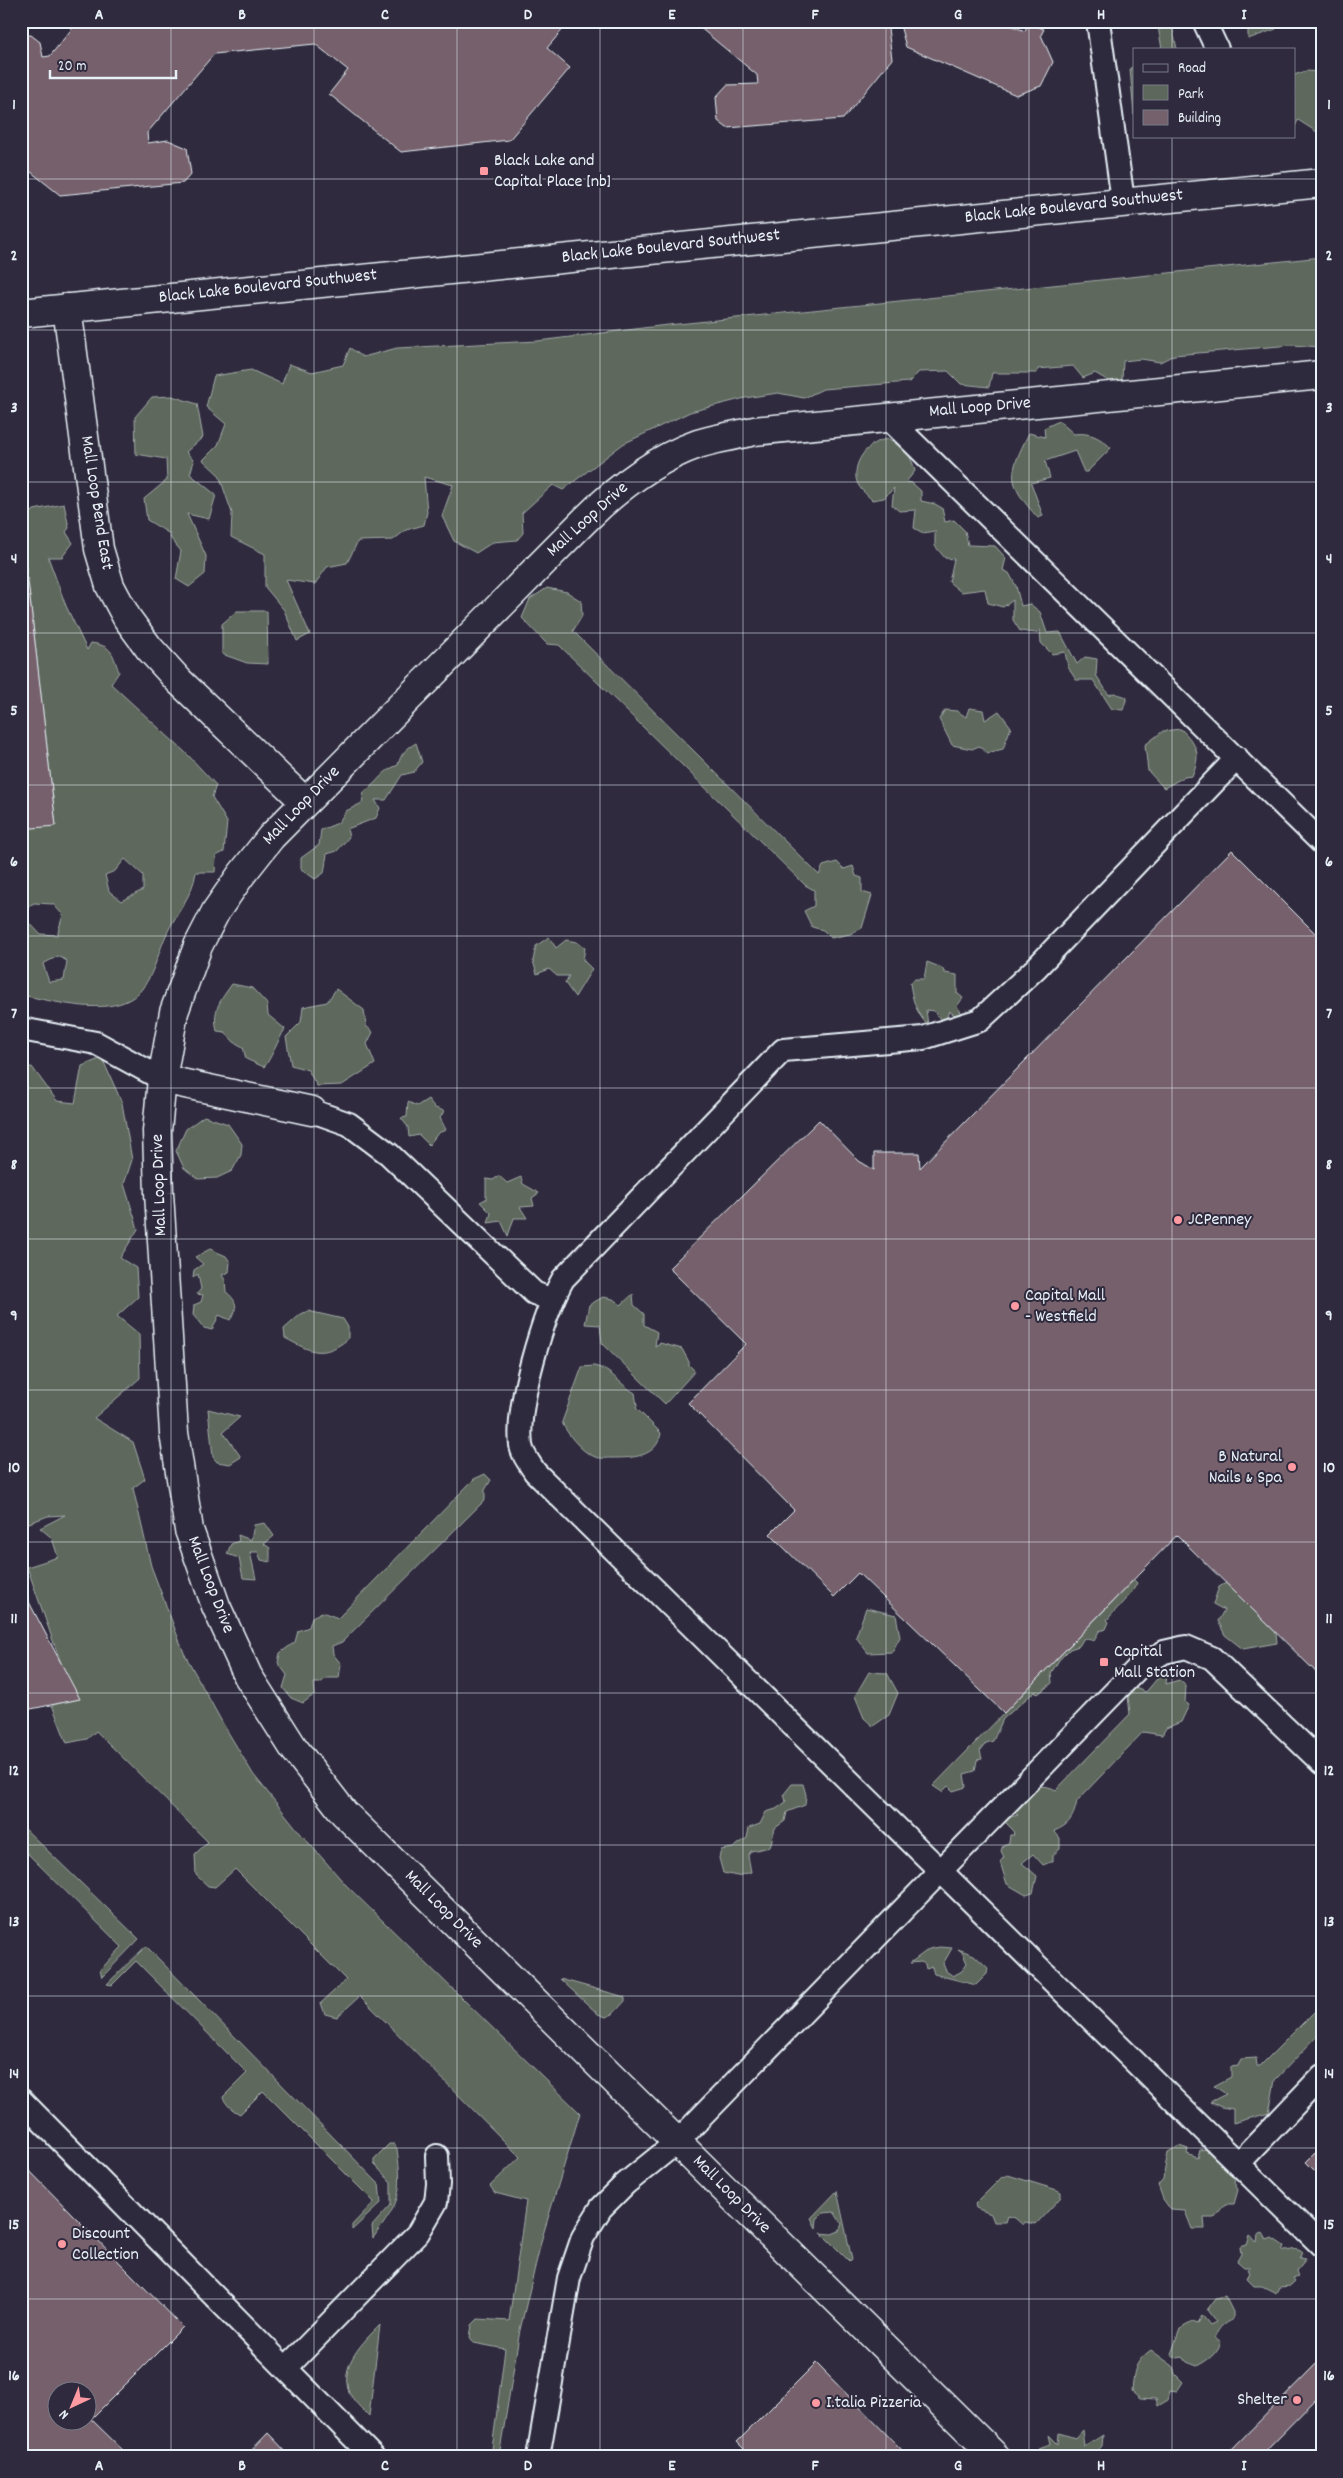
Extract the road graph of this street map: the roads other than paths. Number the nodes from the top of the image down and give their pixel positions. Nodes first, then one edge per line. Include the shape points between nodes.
1 (1098, 21) edge
2 (1204, 21) edge
3 (1217, 48) edge
4 (1322, 183) edge
5 (1123, 201) junction
6 (68, 308) junction
7 (21, 313) edge
8 (1322, 375) edge
9 (887, 417) junction
10 (1238, 758) junction
11 (305, 802) junction
12 (1322, 843) edge
13 (21, 1028) edge
14 (162, 1079) junction
15 (312, 1111) joint
16 (552, 1300) junction
17 (1322, 1763) edge
18 (940, 1872) junction
19 (1322, 2076) edge
20 (21, 2100) edge
21 (677, 2142) junction
22 (436, 2156) dead end
23 (1238, 2164) junction
24 (1322, 2246) edge
25 (286, 2368) junction
26 (373, 2457) edge
27 (538, 2457) edge
28 (996, 2457) edge

1 - 5 lane
2 - 3 lane
4 - 5 street, Black Lake Boulevard Southwest
5 - 6 street, Black Lake Boulevard Southwest
6 - 7 street, Black Lake Boulevard Southwest
6 - 11 street, Mall Loop Bend East via 99,549 110,586 127,618 149,648
8 - 9 street, Mall Loop Drive
9 - 10 lane
9 - 11 street, Mall Loop Drive via 754,430 697,444 649,468 584,520
10 - 12 lane
10 - 16 lane via 1036,968 980,1020 923,1038 783,1050 563,1279
11 - 14 street, Mall Loop Drive via 271,837 216,911 198,946 174,1012
13 - 14 lane via 96,1043
14 - 15 street
14 - 21 street, Mall Loop Drive via 157,1131 159,1193 176,1449 189,1530 216,1606 248,1676 293,1747 344,1813
15 - 16 lane via 349,1124 389,1154 534,1292
16 - 18 lane via 520,1422 521,1447 535,1472
17 - 18 lane via 1212,1658 1186,1647 1164,1652 1138,1668
18 - 21 lane
18 - 23 lane
19 - 23 lane
20 - 25 lane
21 - 27 lane via 624,2184 601,2208 583,2237 570,2278
21 - 28 street, Mall Loop Drive
22 - 25 lane via 436,2202 418,2233
23 - 24 lane
25 - 26 lane

